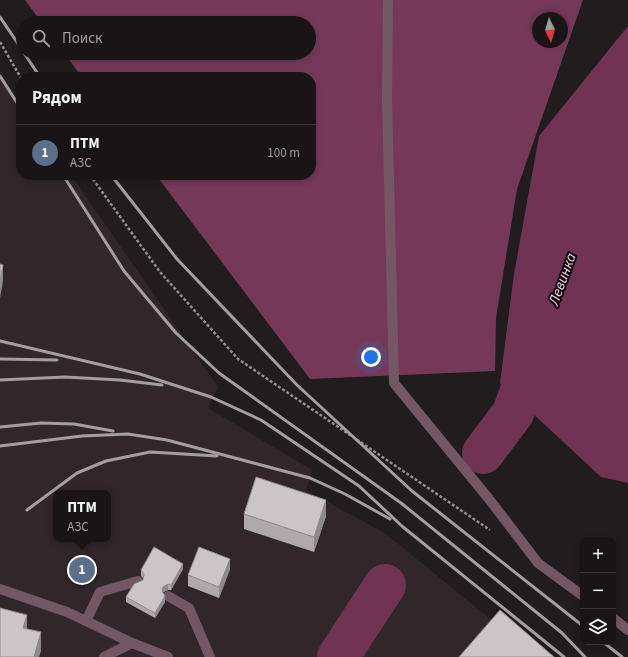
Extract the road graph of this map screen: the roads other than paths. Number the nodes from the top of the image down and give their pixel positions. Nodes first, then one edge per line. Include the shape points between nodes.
1 (388, 0) edge
2 (138, 581) edge
3 (0, 589) edge
4 (580, 594) edge
5 (168, 596) dead end
6 (616, 620) edge
7 (86, 621) junction
8 (628, 630) edge
9 (132, 643) junction
10 (104, 657) edge
11 (168, 657) edge
12 (210, 657) edge

1 - 4 lane via 386,99 394,383 538,562
2 - 7 lane via 100,592
3 - 7 lane
5 - 12 lane via 190,608
6 - 8 lane
7 - 9 lane
9 - 10 lane
9 - 11 lane

